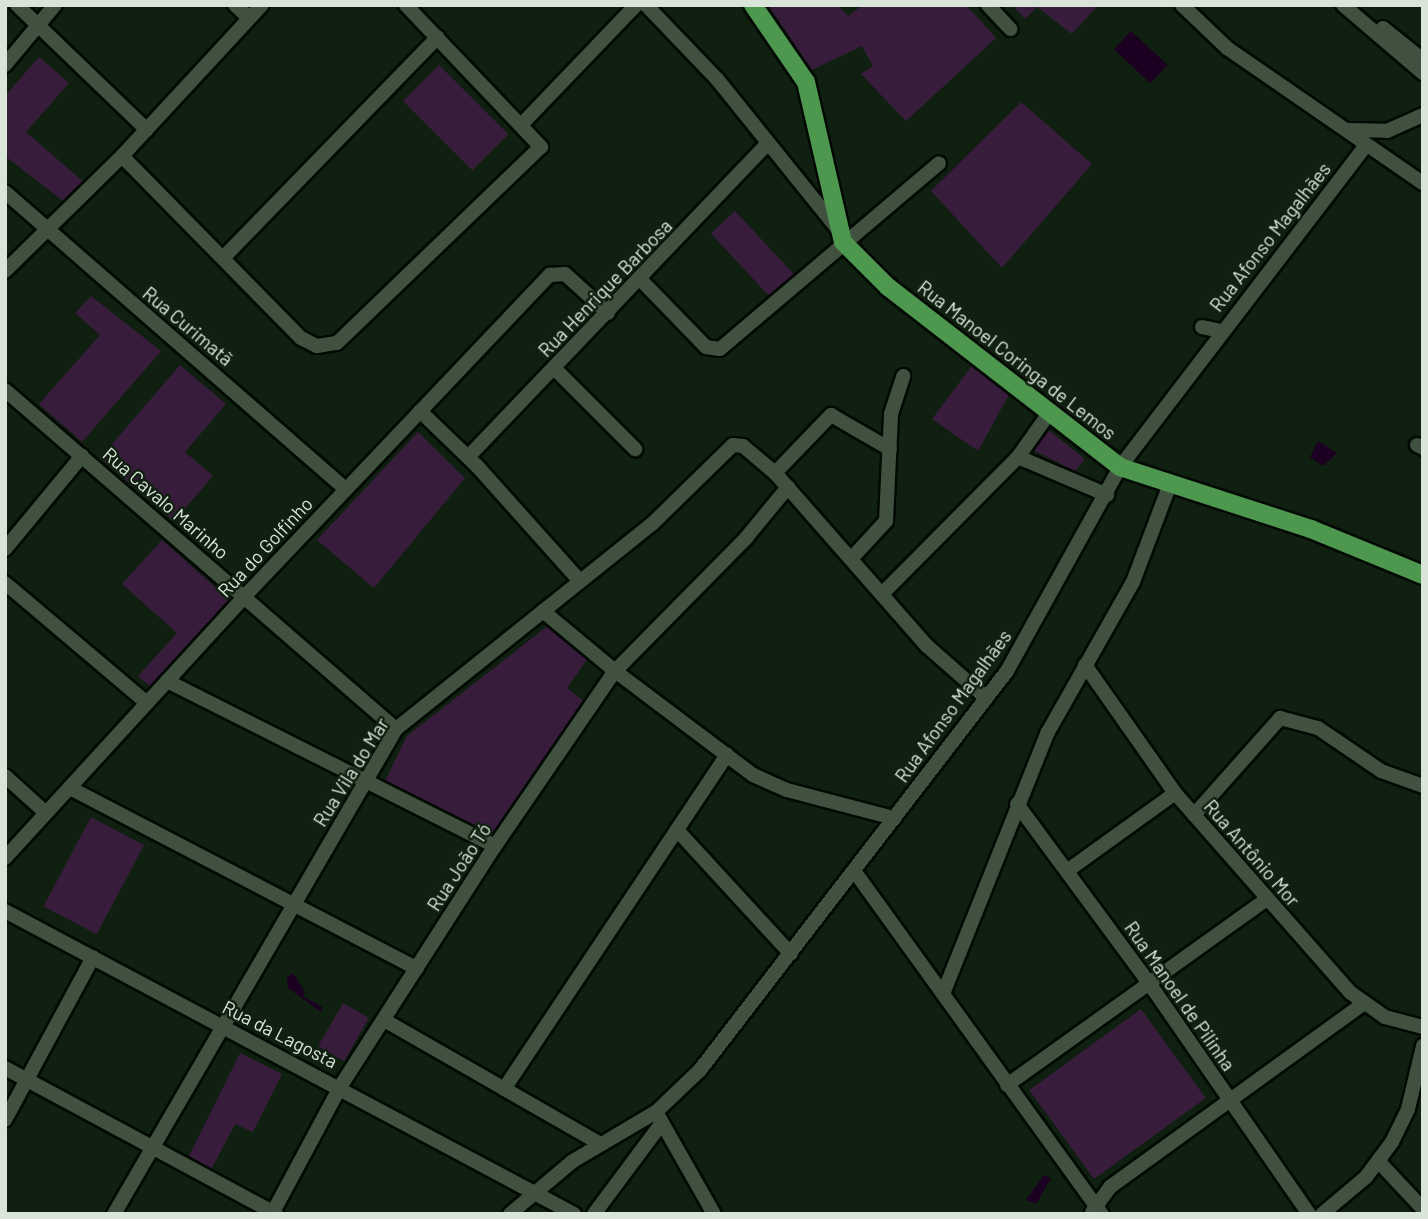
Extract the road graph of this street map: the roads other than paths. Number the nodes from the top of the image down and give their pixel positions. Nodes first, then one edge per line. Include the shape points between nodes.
1 (18, 5) edge
2 (55, 5) edge
3 (235, 5) edge
4 (262, 5) edge
5 (406, 5) edge
6 (636, 5) edge
7 (646, 5) edge
8 (752, 5) edge
9 (988, 5) edge
10 (1182, 5) edge
11 (1343, 5) edge
12 (1354, 5) edge
13 (249, 18) junction
14 (39, 24) junction
15 (1010, 29) dead end
16 (438, 37) junction
17 (1423, 60) edge
18 (5, 65) edge
19 (1423, 73) edge
20 (1423, 115) edge
21 (522, 124) junction
22 (147, 130) junction
23 (1344, 130) junction
24 (768, 143) junction
25 (1366, 145) junction
26 (122, 156) junction
27 (939, 163) dead end
28 (1423, 183) edge
29 (5, 192) edge
30 (48, 230) junction
31 (842, 238) junction
32 (223, 258) junction
33 (5, 271) edge
34 (640, 279) junction
35 (608, 313) junction
36 (1202, 327) dead end
37 (1221, 331) junction
38 (554, 368) junction
39 (903, 376) dead end
40 (5, 390) edge
41 (420, 411) junction
42 (1050, 412) junction
43 (635, 449) dead end
44 (890, 449) junction
45 (82, 456) junction
46 (468, 457) junction
47 (1018, 457) junction
48 (1120, 467) junction
49 (775, 473) junction
50 (1170, 484) junction
51 (788, 487) junction
52 (345, 489) junction
53 (1107, 495) junction
54 (5, 550) edge
55 (851, 559) junction
56 (1423, 575) edge
57 (579, 580) junction
58 (5, 583) edge
59 (882, 594) junction
60 (243, 598) junction
61 (543, 611) junction
62 (1085, 665) junction
63 (615, 671) junction
64 (167, 681) junction
65 (986, 698) junction
66 (147, 703) junction
67 (396, 729) junction
68 (727, 754) junction
69 (5, 776) edge
70 (366, 780) junction
71 (1423, 786) edge
72 (70, 788) junction
73 (1175, 793) junction
74 (1017, 804) junction
75 (46, 813) junction
76 (1194, 815) junction
77 (894, 818) junction
78 (677, 830) junction
79 (495, 846) junction
80 (5, 858) edge
81 (1067, 871) junction
82 (855, 872) junction
83 (1265, 900) junction
84 (293, 904) junction
85 (5, 911) edge
86 (791, 954) junction
87 (93, 957) junction
88 (417, 969) junction
89 (1149, 983) junction
90 (943, 994) junction
91 (1363, 1004) junction
92 (384, 1020) junction
93 (221, 1026) junction
94 (1423, 1027) edge
95 (1423, 1046) edge
96 (5, 1068) edge
97 (27, 1080) junction
98 (1007, 1085) junction
99 (340, 1087) junction
100 (504, 1089) junction
101 (1230, 1100) junction
102 (658, 1118) junction
103 (5, 1120) edge
104 (599, 1143) junction
105 (152, 1147) junction
106 (1380, 1162) junction
107 (538, 1191) junction
108 (1423, 1209) edge
109 (1096, 1211) edge
110 (274, 1213) edge
111 (114, 1214) edge
112 (510, 1214) edge
113 (575, 1214) edge
114 (594, 1214) edge
115 (714, 1214) edge
116 (1309, 1214) edge
117 (1322, 1214) edge

1 - 14 street
2 - 14 street
3 - 13 street
4 - 13 street
5 - 16 street
6 - 21 street
7 - 24 street via 717,79
8 - 31 main road via 806,82
9 - 15 street
10 - 23 street via 1227,48
11 - 19 street
12 - 17 street
13 - 22 street
14 - 18 street
14 - 22 street
16 - 21 street
16 - 32 street
20 - 23 street via 1387,131
21 - 32 street via 540,144 538,153 337,343 327,347 301,338
22 - 26 street
23 - 25 street
24 - 31 street
24 - 34 street, Rua Henrique Barbosa
25 - 28 street
25 - 37 street, Rua Afonso Magalhães
26 - 30 street
26 - 32 street
27 - 31 street
29 - 30 street, Rua Curimatã
30 - 33 street
30 - 52 street, Rua Curimatã
31 - 34 street via 715,349 706,347
31 - 42 main road, Rua Manoel Coringa de Lemos via 888,287
34 - 35 street, Rua Henrique Barbosa
35 - 38 street, Rua Henrique Barbosa
35 - 41 street, Rua do Golfinho via 562,273 550,275
36 - 37 street
37 - 48 street, Rua Afonso Magalhães
38 - 43 street
38 - 46 street, Rua Henrique Barbosa
39 - 44 street via 893,397
40 - 45 street, Rua Cavalo Marinho
41 - 46 street
41 - 52 street, Rua do Golfinho
42 - 47 street
42 - 48 main road, Rua Manoel Coringa de Lemos
44 - 49 street via 831,415
44 - 55 street via 885,525
45 - 54 street
45 - 60 street, Rua Cavalo Marinho
46 - 57 street
47 - 53 street
47 - 59 street
48 - 50 main road, Rua Manoel Coringa de Lemos
48 - 53 street, Rua Afonso Magalhães
49 - 51 street
49 - 57 street, Rua Vila do Mar via 743,446 733,445 652,524
50 - 56 main road, Rua Manoel Coringa de Lemos via 1311,529
50 - 62 street via 1133,582
51 - 55 street
51 - 63 street, Rua João Tó via 746,538
52 - 60 street, Rua do Golfinho
53 - 65 street, Rua Afonso Magalhães via 1016,658
55 - 59 street
57 - 61 street, Rua Vila do Mar
58 - 66 street
59 - 65 street via 927,646
60 - 64 street, Rua do Golfinho
60 - 67 street, Rua Cavalo Marinho
61 - 63 street
61 - 67 street, Rua Vila do Mar
62 - 73 street, Rua Antônio Mor
62 - 74 street
63 - 68 street
63 - 79 street, Rua João Tó
64 - 66 street, Rua do Golfinho
64 - 70 street
65 - 77 street, Rua Afonso Magalhães
66 - 72 street, Rua do Golfinho
67 - 70 street, Rua Vila do Mar
68 - 77 street via 753,775 777,786
68 - 78 street
69 - 75 street
70 - 79 street
70 - 84 street, Rua Vila do Mar
71 - 76 street via 1381,771 1318,728 1280,718
72 - 75 street, Rua do Golfinho
72 - 84 street
73 - 76 street, Rua Antônio Mor
73 - 81 street
74 - 81 street, Rua Manoel de Pilinha
74 - 90 street
75 - 80 street, Rua do Golfinho
76 - 83 street, Rua Antônio Mor
77 - 82 street, Rua Afonso Magalhães
78 - 86 street
78 - 100 street
79 - 88 street, Rua João Tó
81 - 89 street, Rua Manoel de Pilinha
82 - 86 street, Rua Afonso Magalhães
82 - 90 street
83 - 89 street
83 - 91 street, Rua Antônio Mor
84 - 88 street
84 - 93 street, Rua Vila do Mar
85 - 87 street, Rua da Lagosta
86 - 102 street, Rua Afonso Magalhães
87 - 93 street, Rua da Lagosta
87 - 97 street
88 - 92 street, Rua João Tó
89 - 98 street
89 - 101 street, Rua Manoel de Pilinha
90 - 98 street
91 - 94 street, Rua Antônio Mor via 1385,1017
91 - 101 street
92 - 99 street, Rua João Tó
92 - 100 street
93 - 99 street, Rua da Lagosta
93 - 105 street, Rua Vila do Mar
95 - 106 street via 1408,1109
96 - 97 street
97 - 103 street
97 - 105 street
98 - 109 street
99 - 107 street, Rua da Lagosta
99 - 110 street, Rua João Tó
100 - 104 street
101 - 109 street via 1110,1187
101 - 116 street, Rua Manoel de Pilinha
102 - 104 street, Rua Afonso Magalhães
102 - 114 street, Rua Afonso Magalhães
102 - 115 street
104 - 107 street, Rua Afonso Magalhães
105 - 110 street
105 - 111 street, Rua Vila do Mar
106 - 108 street
106 - 117 street
107 - 112 street, Rua Afonso Magalhães
107 - 113 street, Rua da Lagosta

